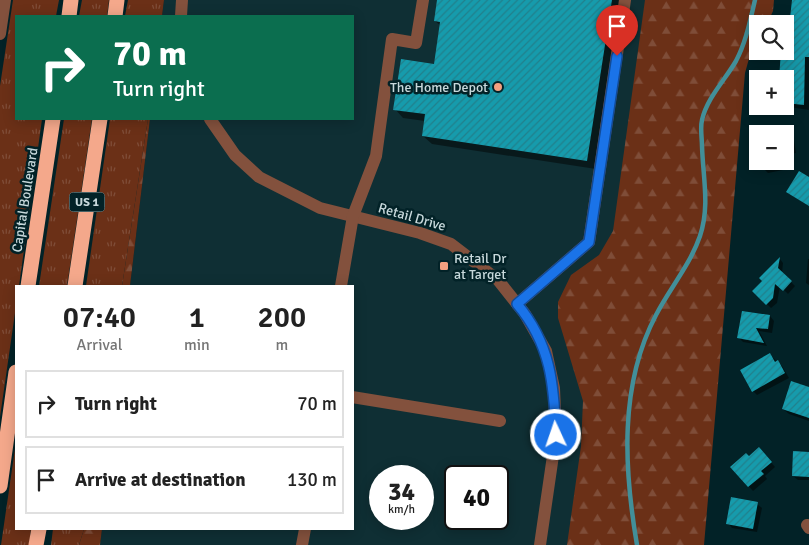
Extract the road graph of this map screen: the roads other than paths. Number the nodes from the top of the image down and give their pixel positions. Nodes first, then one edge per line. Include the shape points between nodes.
1 (5, 0) edge
2 (72, 0) edge
3 (117, 0) edge
4 (182, 0) edge
5 (423, 0) edge
6 (625, 0) edge
7 (69, 15) edge
8 (115, 15) edge
9 (181, 15) edge
10 (0, 34) edge
11 (53, 120) edge
12 (100, 120) edge
13 (211, 120) edge
14 (353, 216) junction
15 (28, 285) edge
16 (74, 285) edge
17 (341, 285) edge
18 (517, 304) junction
19 (15, 379) edge
20 (354, 397) edge
21 (500, 421) dead end
22 (0, 486) edge
23 (38, 530) edge
24 (304, 530) edge
25 (36, 545) edge
26 (302, 545) edge
27 (540, 545) edge

1 - 10 street
2 - 7 highway
3 - 8 highway
4 - 9 street
5 - 14 street via 416,43 392,40 376,156
6 - 18 street via 589,242
11 - 15 highway, Capital Boulevard
12 - 16 highway, US 1
13 - 14 street, Retail Drive via 235,155 259,177 320,208
14 - 17 street
14 - 18 street, Retail Drive via 451,244 498,280
18 - 27 street, Retail Drive via 546,351 554,388 556,435
19 - 22 highway
20 - 21 street
23 - 25 highway
24 - 26 street

